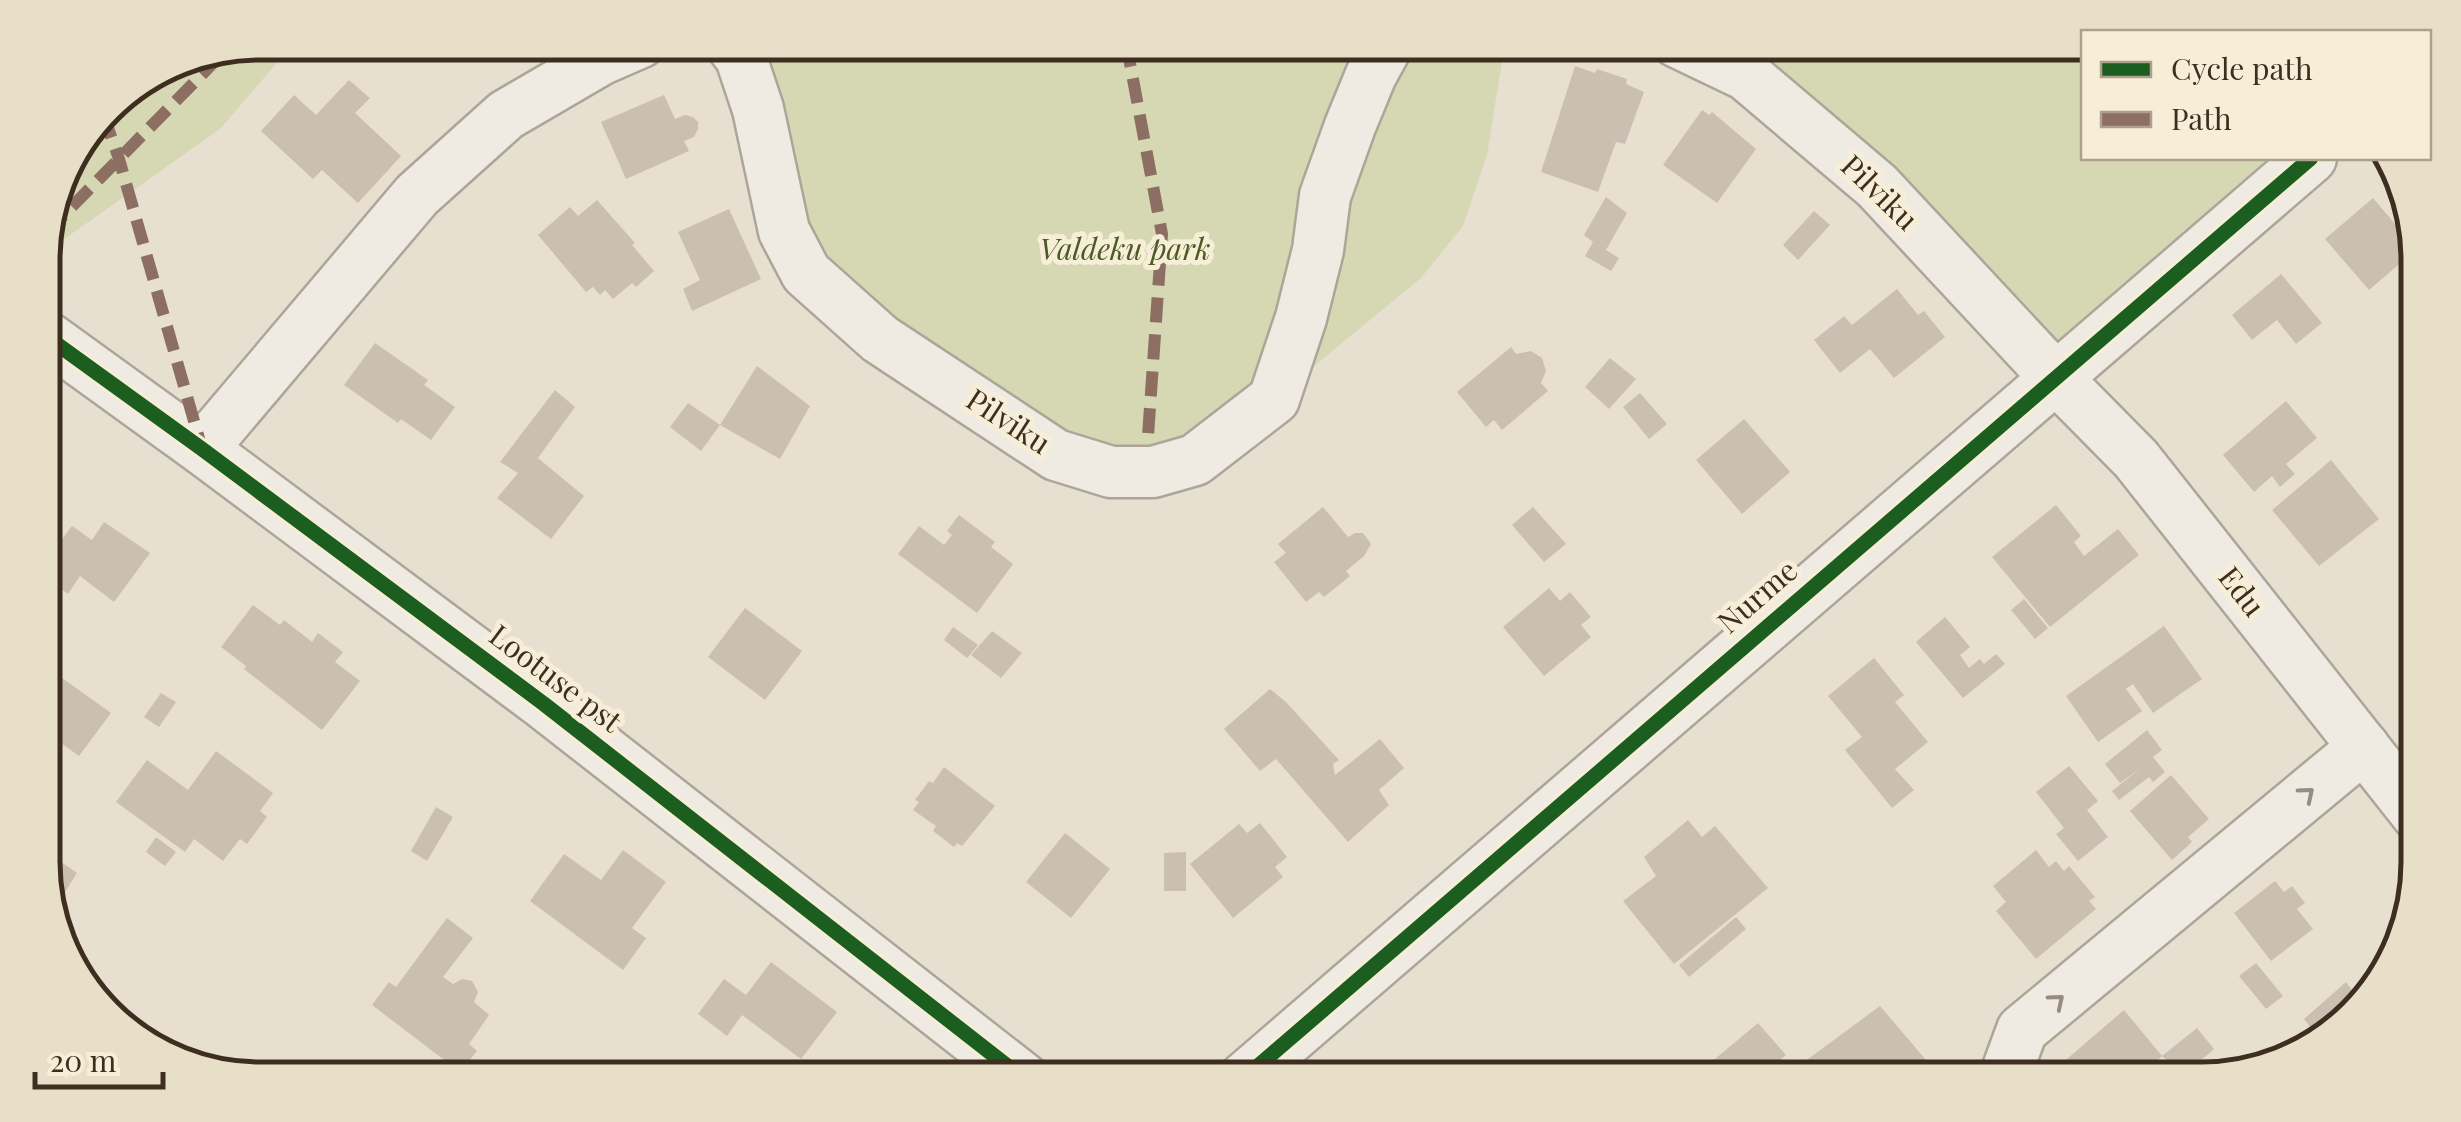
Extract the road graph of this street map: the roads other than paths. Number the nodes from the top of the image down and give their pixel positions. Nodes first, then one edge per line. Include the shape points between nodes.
1 (600, 60) edge
2 (742, 60) edge
3 (1380, 60) edge
4 (1715, 60) edge
5 (2309, 160) edge
6 (60, 346) edge
7 (2055, 377) junction
8 (202, 449) junction
9 (2364, 747) junction
10 (2401, 794) edge
11 (1002, 1062) edge
12 (1262, 1062) edge
13 (2010, 1062) edge

1 - 8 street via 506,115 417,195
2 - 3 street, Pilviku via 784,231 806,274 880,339 1056,454 1111,472 1153,472 1195,460 1274,399 1301,318 1325,196
4 - 7 street, Pilviku via 1746,75 1877,186
5 - 7 street, Nurme
6 - 8 street, Lootuse pst
7 - 9 street, Edu via 2136,459
7 - 12 street, Nurme
8 - 11 street, Lootuse pst via 544,704
9 - 10 street, Edu
13 -> 9 street via 2022,1030

